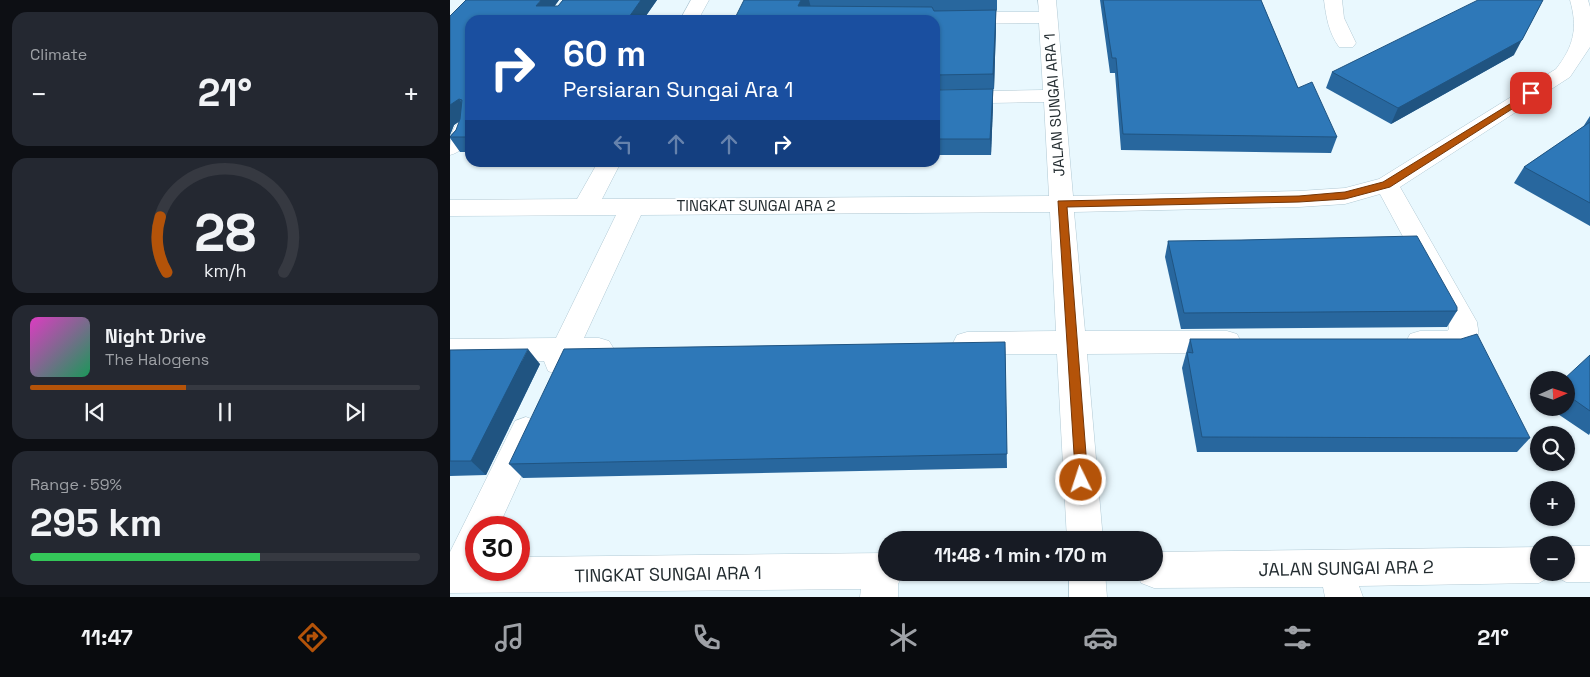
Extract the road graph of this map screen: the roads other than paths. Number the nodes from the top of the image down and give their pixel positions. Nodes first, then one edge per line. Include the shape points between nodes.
1 (700, 0) edge
2 (1333, 0) edge
3 (1579, 0) edge
4 (1047, 9) edge
5 (692, 15) edge
6 (940, 19) edge
7 (1346, 43) dead end
8 (1053, 96) junction
9 (940, 98) edge
10 (465, 129) edge
11 (450, 148) edge
12 (607, 167) edge
13 (1387, 185) junction
14 (1062, 204) junction
15 (633, 206) junction
16 (585, 207) junction
17 (450, 208) edge
18 (1072, 342) junction
19 (1251, 342) edge
20 (1390, 342) edge
21 (942, 344) edge
22 (624, 348) edge
23 (565, 349) junction
24 (450, 351) edge
25 (486, 516) edge
26 (1084, 531) edge
27 (465, 556) edge
28 (1575, 564) edge
29 (1590, 564) edge
30 (1530, 566) edge
31 (1163, 571) edge
32 (454, 575) edge
33 (878, 580) edge
34 (1087, 581) edge
35 (1340, 583) edge
36 (614, 586) edge
37 (1088, 597) edge

1 - 5 street
2 - 7 street via 1334,18
3 - 13 street, TINGKAT SUNGAI ARA 2 via 1587,18 1582,50 1563,73
4 - 6 street
4 - 8 street, JALAN SUNGAI ARA 1
8 - 9 street
8 - 14 street, JALAN SUNGAI ARA 1
10 - 11 street
12 - 16 street
13 - 14 street, TINGKAT SUNGAI ARA 2 via 1345,196 1299,199
13 - 20 street via 1463,322 1464,335 1450,342
14 - 15 street, TINGKAT SUNGAI ARA 2
14 - 18 street, JALAN SUNGAI ARA 1
15 - 16 street, TINGKAT SUNGAI ARA 2
15 - 23 street
16 - 17 street, TINGKAT SUNGAI ARA 2
18 - 19 street
18 - 21 street
18 - 26 street, JALAN SUNGAI ARA 1
22 - 23 street
23 - 24 street
23 - 25 street
27 - 32 street
28 - 29 street
30 - 35 street, JALAN SUNGAI ARA 2
31 - 35 street, JALAN SUNGAI ARA 2
32 - 36 street, TINGKAT SUNGAI ARA 1
33 - 36 street, TINGKAT SUNGAI ARA 1
34 - 37 street

